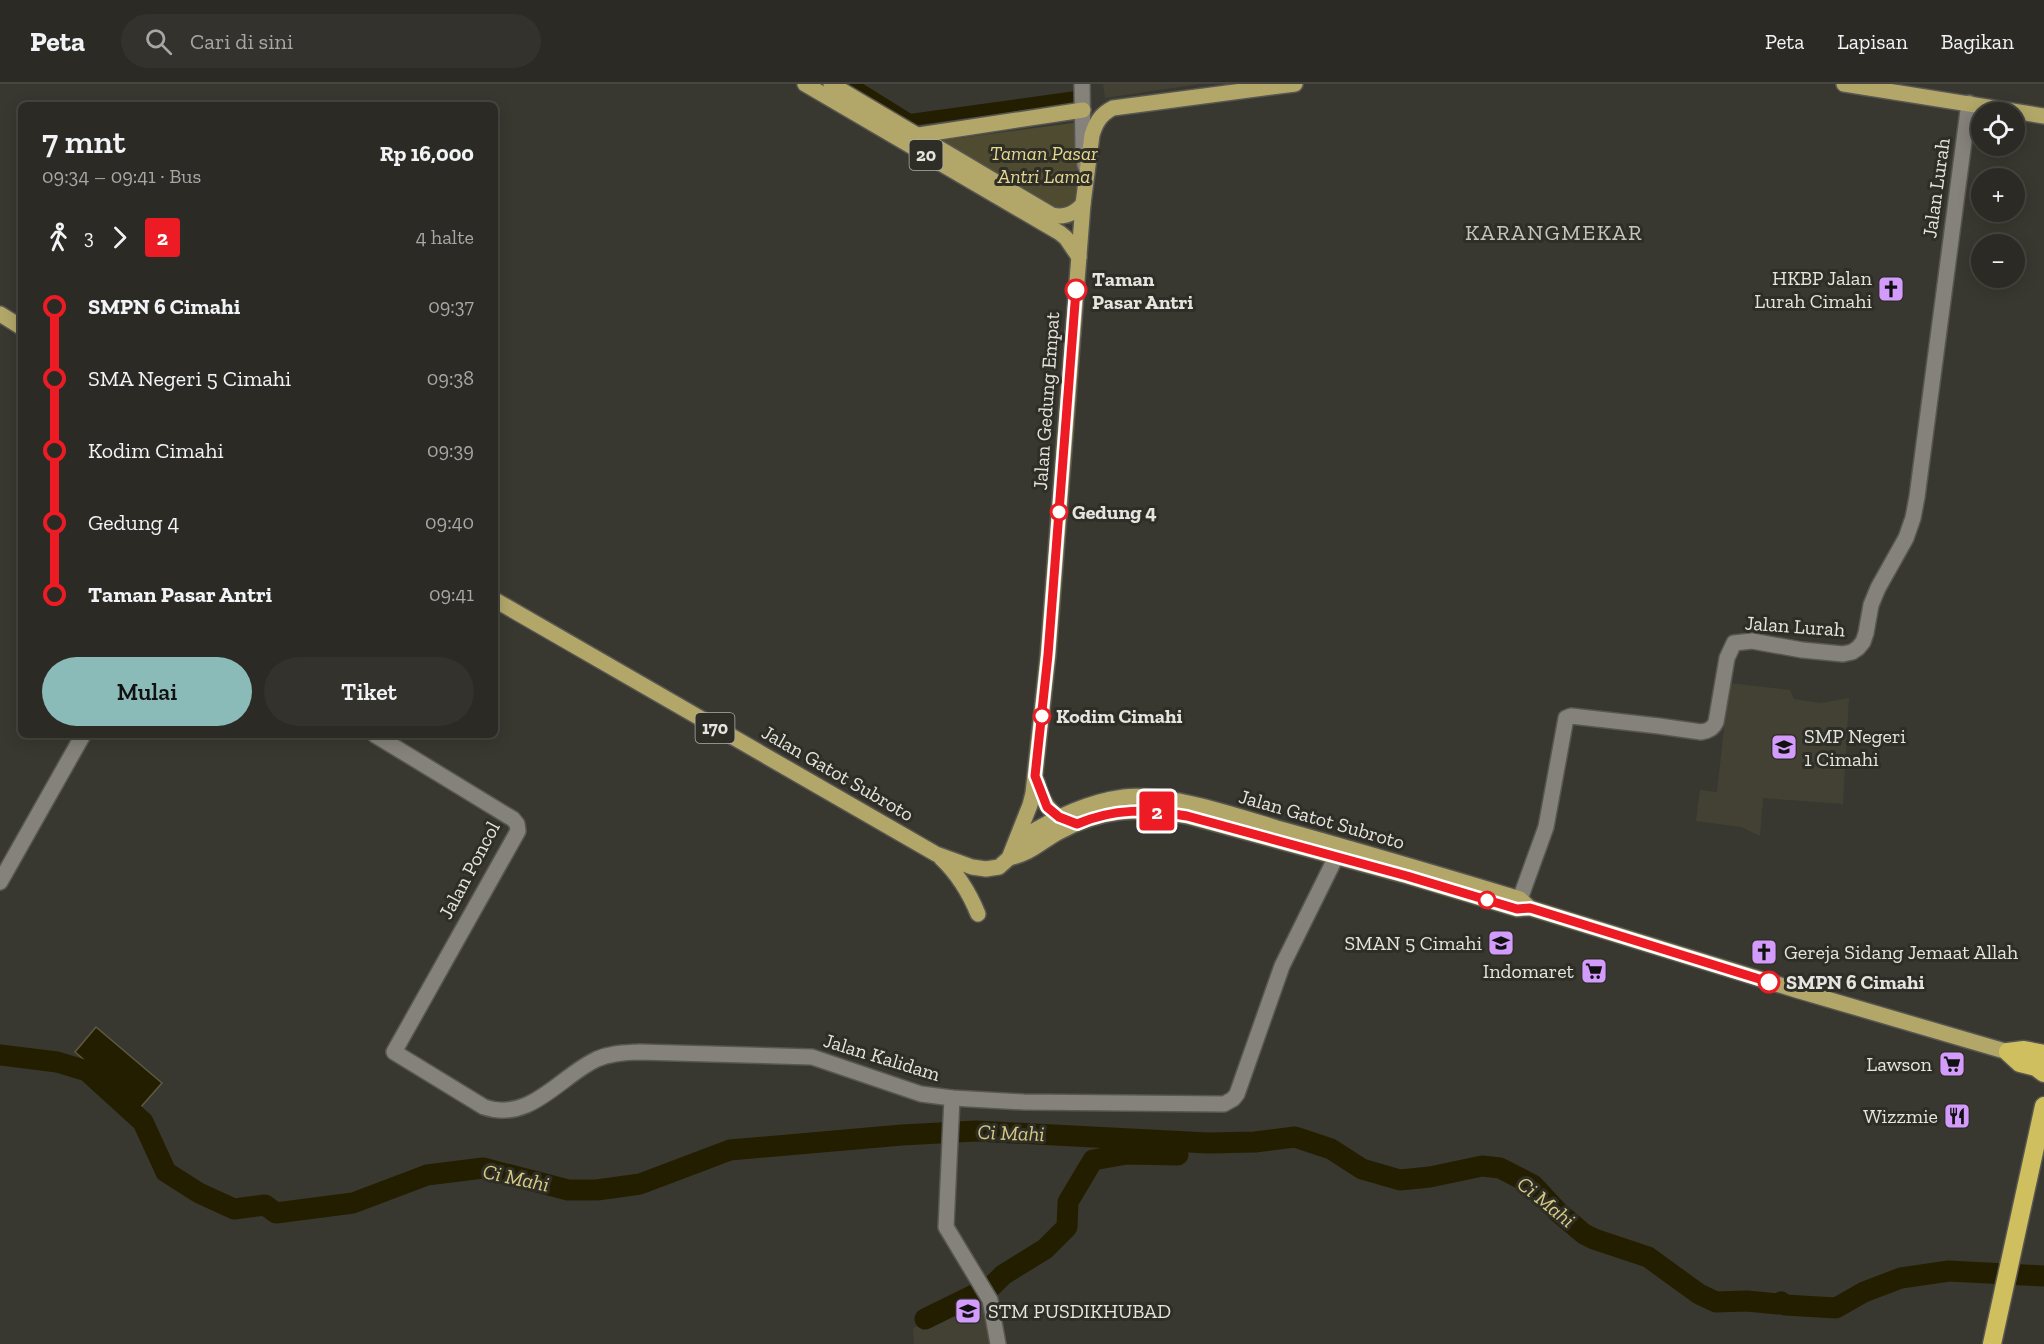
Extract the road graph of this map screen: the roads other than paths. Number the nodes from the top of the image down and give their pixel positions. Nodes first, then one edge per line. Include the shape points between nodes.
1 (805, 84) edge
2 (831, 84) edge
3 (1082, 84) edge
4 (1295, 84) edge
5 (1844, 84) edge
6 (1969, 103) junction
7 (1083, 110) junction
8 (2044, 116) edge
9 (919, 135) junction
10 (1086, 172) junction
11 (1083, 204) junction
12 (1078, 257) junction
13 (0, 314) edge
14 (18, 325) edge
15 (498, 602) edge
16 (81, 738) edge
17 (380, 738) edge
18 (1035, 776) junction
19 (1059, 817) junction
20 (1077, 824) junction
21 (1260, 829) junction
22 (1016, 842) junction
23 (936, 854) junction
24 (1344, 855) junction
25 (1009, 858) junction
26 (0, 882) edge
27 (1525, 903) junction
28 (978, 914) dead end
29 (394, 1052) joint
30 (2008, 1052) junction
31 (2044, 1054) edge
32 (2044, 1073) edge
33 (952, 1098) junction
34 (2044, 1106) edge
35 (2044, 1160) edge
36 (2015, 1266) junction
37 (2010, 1287) junction
38 (998, 1344) edge
39 (1992, 1344) edge
40 (2002, 1344) edge

1 - 12 main road, 20 via 1060,233
2 - 9 main road, 20
3 - 7 street
4 - 10 main road, Jalan Gedung Empat via 1113,108 1095,126
5 - 6 main road
6 - 8 main road
6 - 27 street, Jalan Lurah via 1913,518 1873,600 1863,642 1852,652 1842,654 1752,641 1734,643 1727,658 1716,722 1707,731 1566,718 1546,827
7 - 9 main road
7 - 10 street
9 - 11 main road, 20 via 1052,215 1066,216
10 - 11 main road, Jalan Gedung Empat
11 - 12 main road, Jalan Gedung Empat
12 - 18 main road, Jalan Gedung Empat
13 - 14 main road
15 - 23 main road, Jalan Gatot Subroto / 170
16 - 26 street
17 - 29 street, Jalan Poncol via 513,819 518,831
18 - 19 main road, Jalan Gedung Empat via 1043,800
18 - 22 main road, Jalan Gedung Empat via 1030,805
19 - 20 main road
19 - 21 main road, Jalan Gatot Subroto / 170 via 1124,797 1149,797 1190,804
19 - 22 main road, Jalan Gatot Subroto / 170
20 - 21 main road, Jalan Gatot Subroto / 170 via 1103,814 1130,810
20 - 25 main road, Jalan Gatot Subroto / 170 via 1025,854
21 - 24 main road, Jalan Gatot Subroto / 170
22 - 25 main road
23 - 25 main road, Jalan Gatot Subroto / 170 via 986,869 999,867
23 - 28 main road, 170 via 961,880
24 - 27 main road, Jalan Gatot Subroto / 170 via 1517,909
24 - 33 street, Jalan Kalidam via 1282,966 1237,1094 1230,1102
27 - 30 main road, Jalan Gatot Subroto / 170 via 1796,990
29 - 33 street, Jalan Kalidam via 484,1107 500,1112 531,1103 595,1060 615,1053 639,1052 812,1057 921,1094
30 - 31 highway
30 - 32 highway via 2020,1063
33 - 38 street via 946,1227 987,1294
34 - 36 highway
35 - 36 highway
36 - 37 highway
37 - 39 highway
37 - 40 highway

